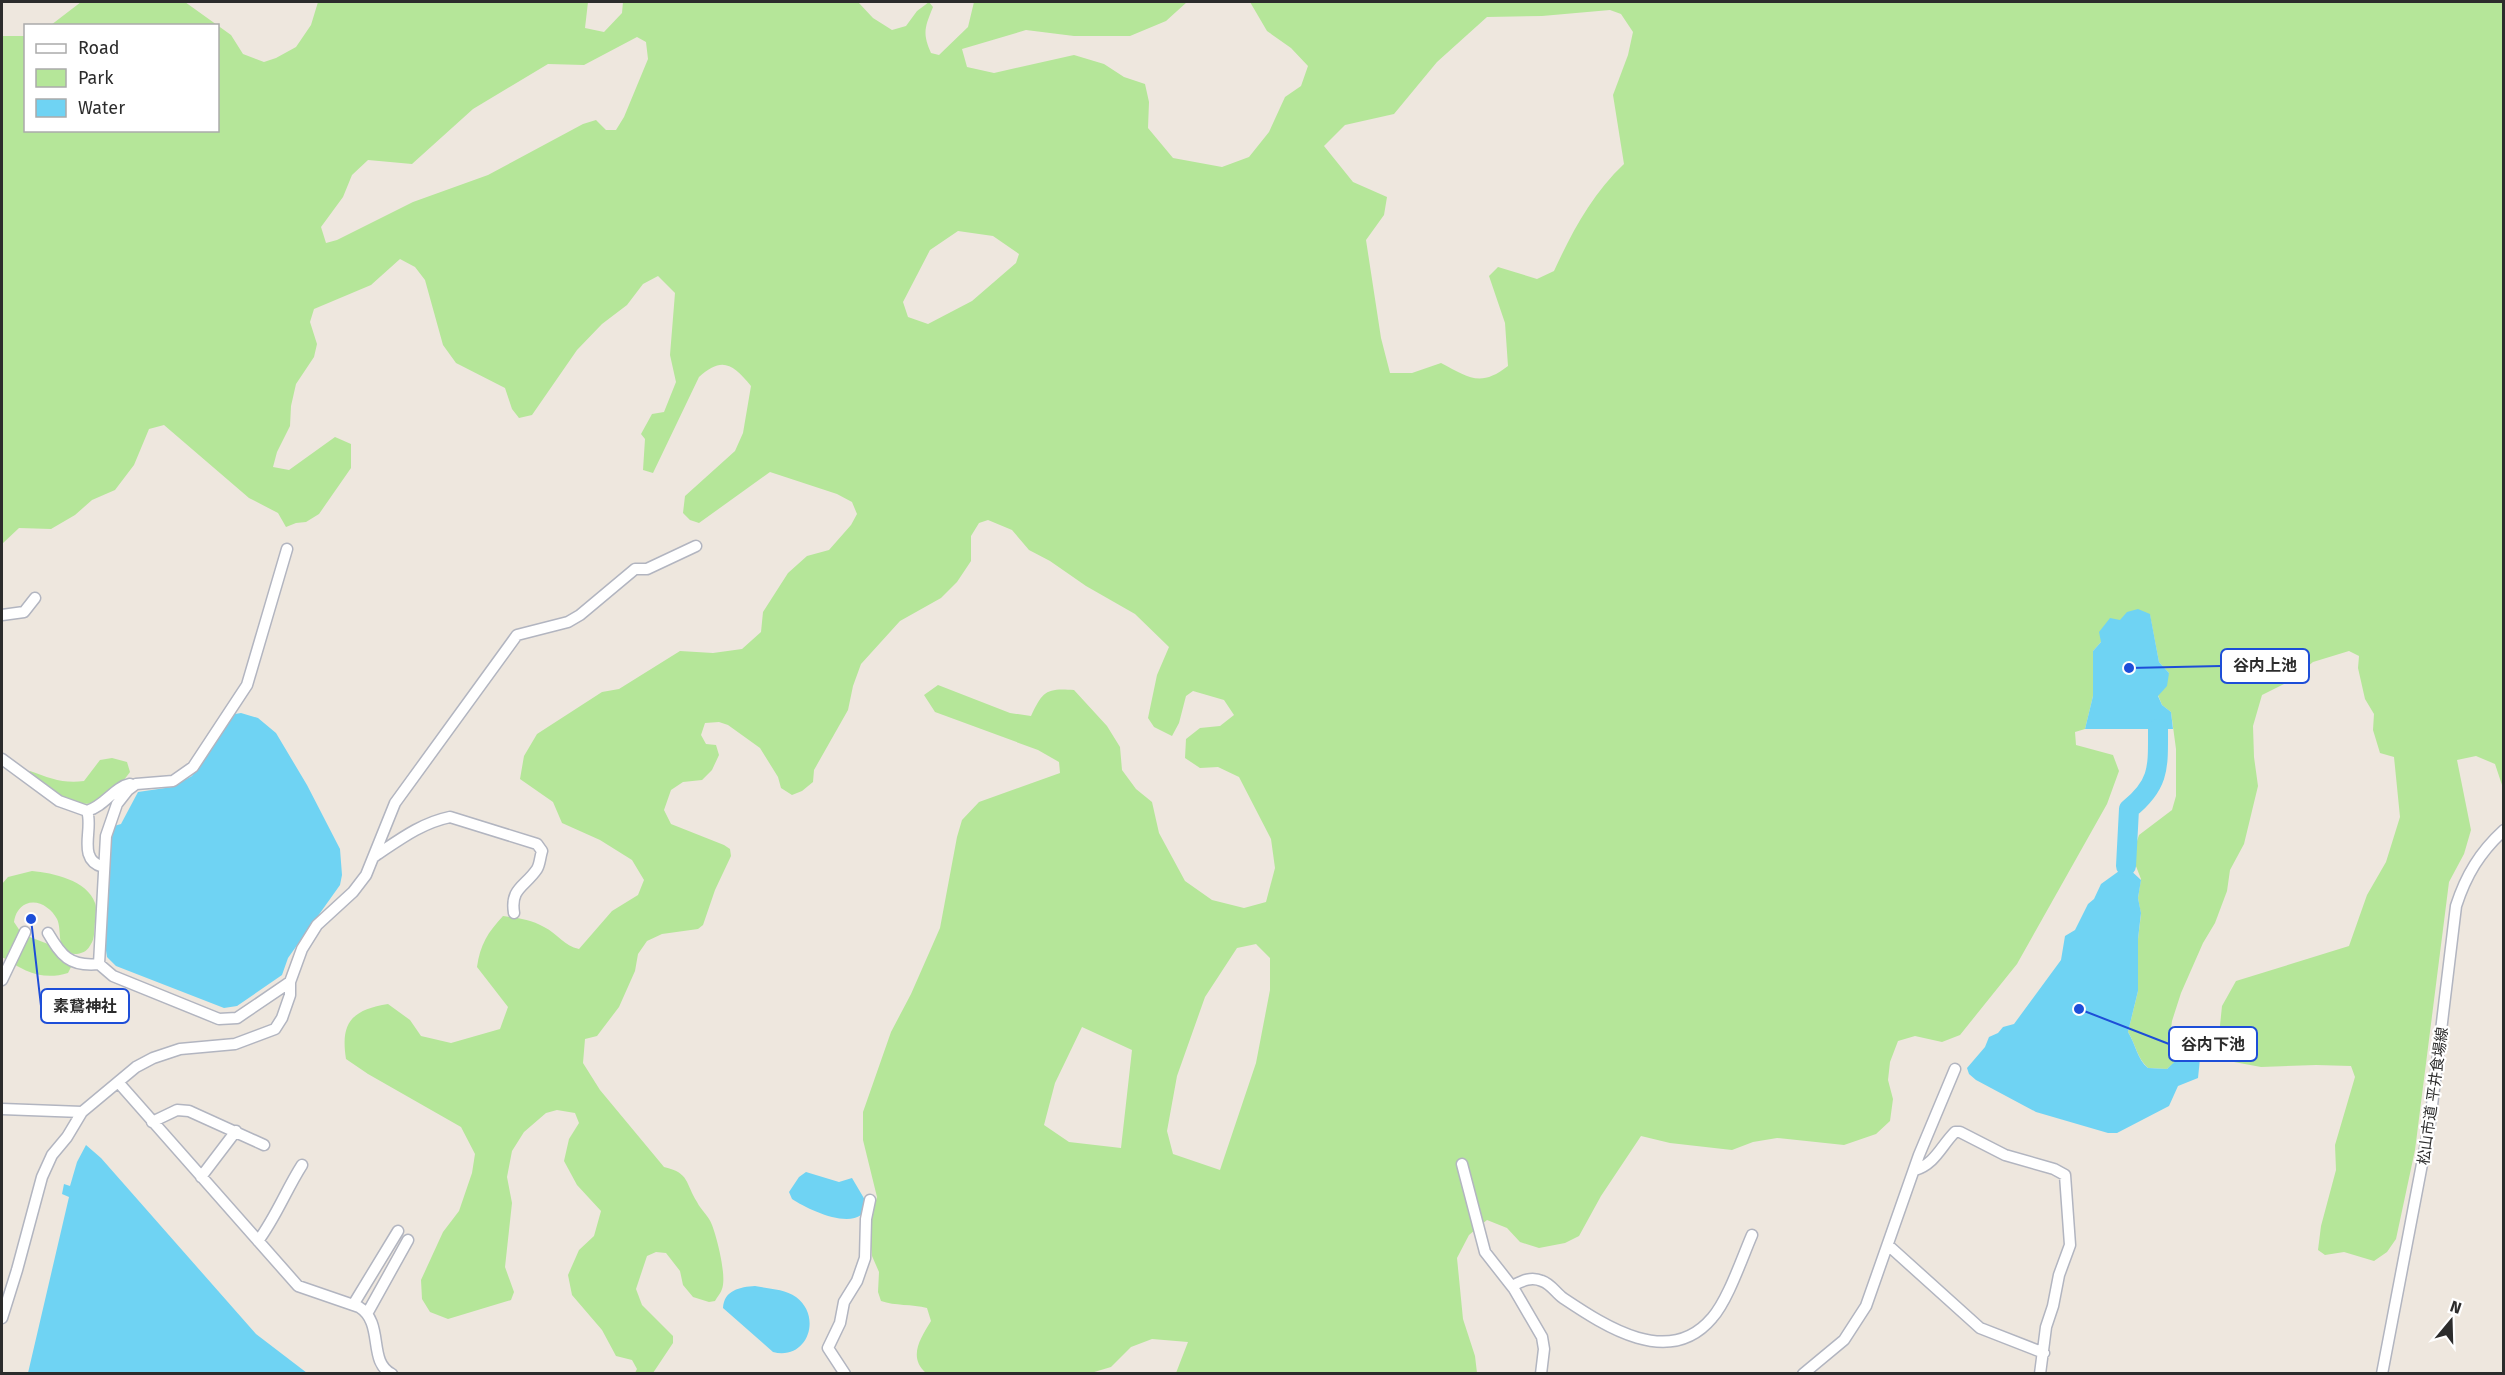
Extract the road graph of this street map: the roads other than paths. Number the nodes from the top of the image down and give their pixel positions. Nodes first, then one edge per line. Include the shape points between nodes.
1 (696, 546) dead end
2 (287, 549) dead end
3 (35, 598) dead end
4 (2, 615) edge
5 (2, 759) edge
6 (136, 784) junction
7 (87, 811) junction
8 (2504, 830) edge
9 (375, 856) junction
10 (103, 867) junction
11 (514, 913) dead end
12 (25, 932) dead end
13 (48, 933) dead end
14 (99, 964) junction
15 (2, 980) edge
16 (290, 982) junction
17 (1954, 1069) dead end
18 (118, 1082) junction
19 (2, 1109) edge
20 (82, 1112) junction
21 (152, 1122) junction
22 (236, 1131) junction
23 (264, 1145) dead end
24 (302, 1164) dead end
25 (1462, 1164) dead end
26 (1915, 1170) junction
27 (201, 1177) junction
28 (870, 1200) dead end
29 (398, 1231) dead end
30 (1752, 1235) dead end
31 (408, 1240) dead end
32 (258, 1241) junction
33 (1889, 1246) junction
34 (1512, 1286) junction
35 (353, 1305) junction
36 (368, 1312) junction
37 (2, 1318) edge
38 (2044, 1353) junction
39 (392, 1374) edge
40 (845, 1374) edge
41 (1541, 1374) edge
42 (1803, 1374) edge
43 (2040, 1374) edge
44 (2382, 1374) edge

1 - 9 street via 648,569 635,568 568,622 517,635 395,803
2 - 6 street via 247,685 193,767 173,781
3 - 4 street via 24,612
5 - 7 street via 59,801
6 - 7 street via 126,785 102,805
6 - 10 street via 123,795 112,817
7 - 10 street via 89,856
8 - 44 street, 松山市道 平井食場線 via 2477,859 2457,906 2428,1132
9 - 11 street via 410,832 450,818 537,843 542,851 538,868 514,894
9 - 16 street via 353,892 317,925 302,949
10 - 14 street
12 - 15 street
13 - 14 street via 61,954 85,964
14 - 16 street via 113,976 219,1019 237,1018
16 - 18 street via 290,995 275,1029 235,1044 180,1049 153,1058
17 - 26 street
18 - 20 street
18 - 21 street
19 - 20 street
20 - 37 street via 42,1176
21 - 22 street via 177,1110 189,1111
21 - 27 street
22 - 23 street
22 - 27 street
24 - 32 street via 273,1222
25 - 34 street via 1485,1252
26 - 33 street
26 - 38 street via 1931,1162 1955,1132 1960,1132 2005,1155 2065,1175 2070,1245 2046,1327
27 - 32 street
28 - 40 street via 865,1258 828,1348
29 - 35 street
30 - 34 street via 1718,1310 1702,1327 1679,1340 1648,1341 1616,1330 1563,1298 1544,1281 1526,1279
31 - 36 street
32 - 35 street via 298,1286
33 - 38 street via 1980,1328
33 - 42 street via 1858,1321 1834,1350
34 - 41 street via 1542,1337 1545,1349
35 - 36 street
36 - 39 street via 380,1363
38 - 43 street

